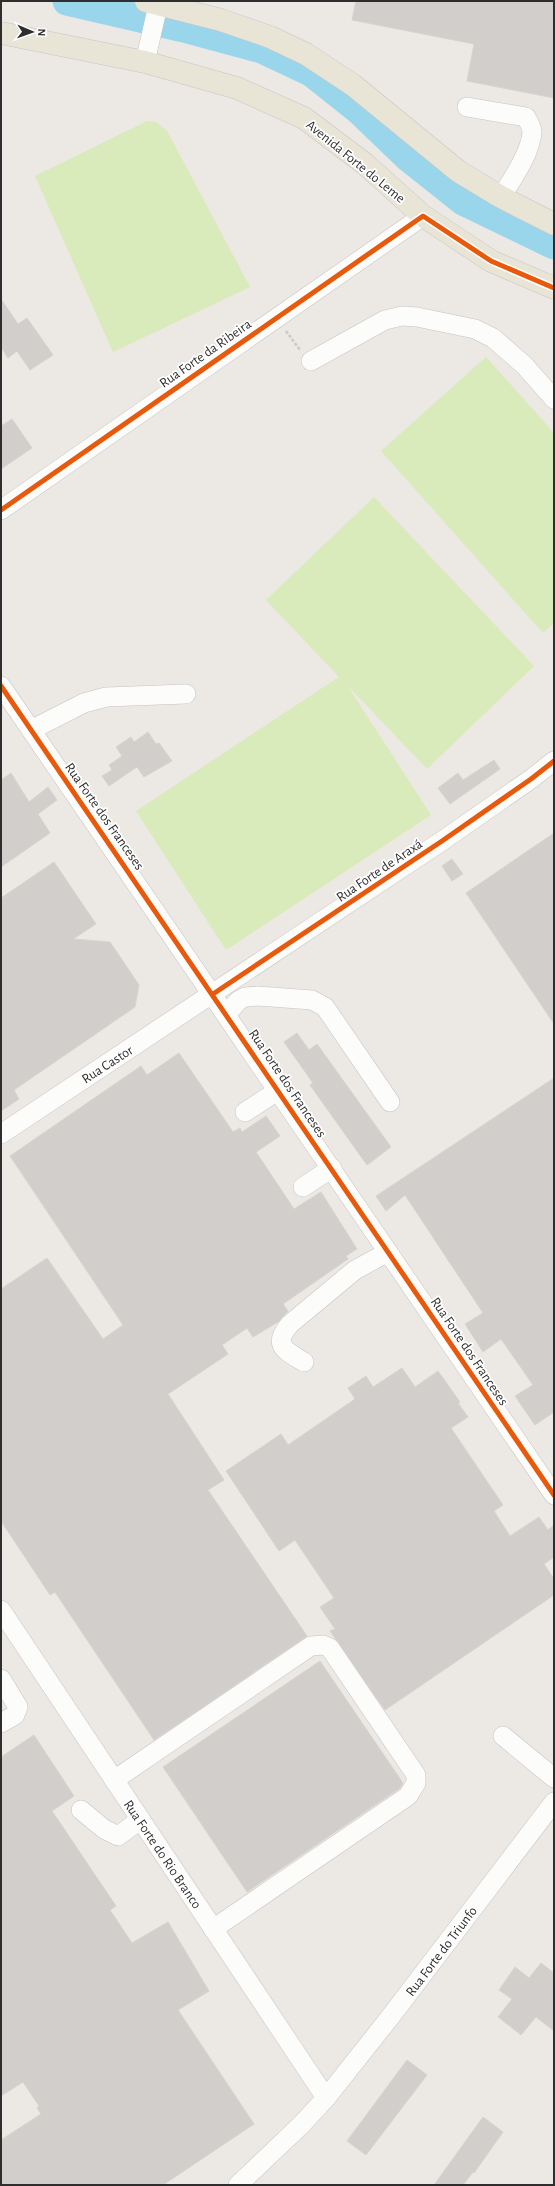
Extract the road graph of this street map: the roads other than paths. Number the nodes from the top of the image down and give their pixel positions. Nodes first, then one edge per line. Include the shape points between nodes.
1 (155, 5) edge
2 (1, 34) edge
3 (147, 55) junction
4 (467, 107) dead end
5 (501, 197) junction
6 (423, 216) junction
7 (554, 224) edge
8 (554, 288) edge
9 (311, 362) road end
10 (554, 399) edge
11 (1, 510) edge
12 (1, 686) edge
13 (186, 694) dead end
14 (31, 730) junction
15 (554, 760) edge
16 (213, 994) junction
17 (227, 1014) junction
18 (279, 1090) junction
19 (390, 1102) dead end
20 (245, 1112) dead end
21 (1, 1134) edge
22 (332, 1168) junction
23 (303, 1187) dead end
24 (388, 1252) junction
25 (304, 1362) dead end
26 (554, 1495) edge
27 (1, 1610) edge
28 (1, 1680) edge
29 (1, 1723) edge
30 (504, 1736) dead end
31 (554, 1778) edge
32 (114, 1780) junction
33 (554, 1802) edge
34 (81, 1810) dead end
35 (140, 1820) junction
36 (213, 1928) junction
37 (326, 2098) junction
38 (238, 2185) edge

1 - 3 street
1 - 5 main road via 221,20 270,37 306,54 353,85 458,171
2 - 3 main road, Avenida Forte do Leme
3 - 6 main road, Avenida Forte do Leme via 237,88 304,118 364,164
4 - 5 street via 526,117 532,130 529,145
5 - 7 main road
6 - 8 main road, Avenida Forte do Leme via 491,261
6 - 11 street, Rua Forte da Ribeira
9 - 10 street via 385,320 402,316 417,317 475,329 494,338 524,365
12 - 14 street, Rua Forte dos Franceses
13 - 14 street via 106,697 84,703
14 - 16 street, Rua Forte dos Franceses
15 - 16 street, Rua Forte de Araxá via 442,842
16 - 17 street, Rua Forte dos Franceses
16 - 21 street, Rua Castor
17 - 18 street, Rua Forte dos Franceses
17 - 19 street via 238,1001 245,997 258,996 312,1000 325,1007
18 - 20 street
18 - 22 street, Rua Forte dos Franceses
22 - 23 street
22 - 24 street, Rua Forte dos Franceses
24 - 25 street via 355,1270 281,1334 280,1342 285,1351
24 - 26 street, Rua Forte dos Franceses
27 - 32 street, Rua Forte do Rio Branco
28 - 29 street via 18,1707 15,1715
30 - 31 street
32 - 35 street, Rua Forte do Rio Branco
32 - 36 street via 311,1646 323,1645 330,1648 416,1775 416,1783 408,1796
33 - 37 street, Rua Forte do Triunfo
34 - 35 street via 104,1829 118,1836
35 - 36 street, Rua Forte do Rio Branco
36 - 37 street, Rua Forte do Rio Branco
37 - 38 street, Rua Forte do Triunfo

